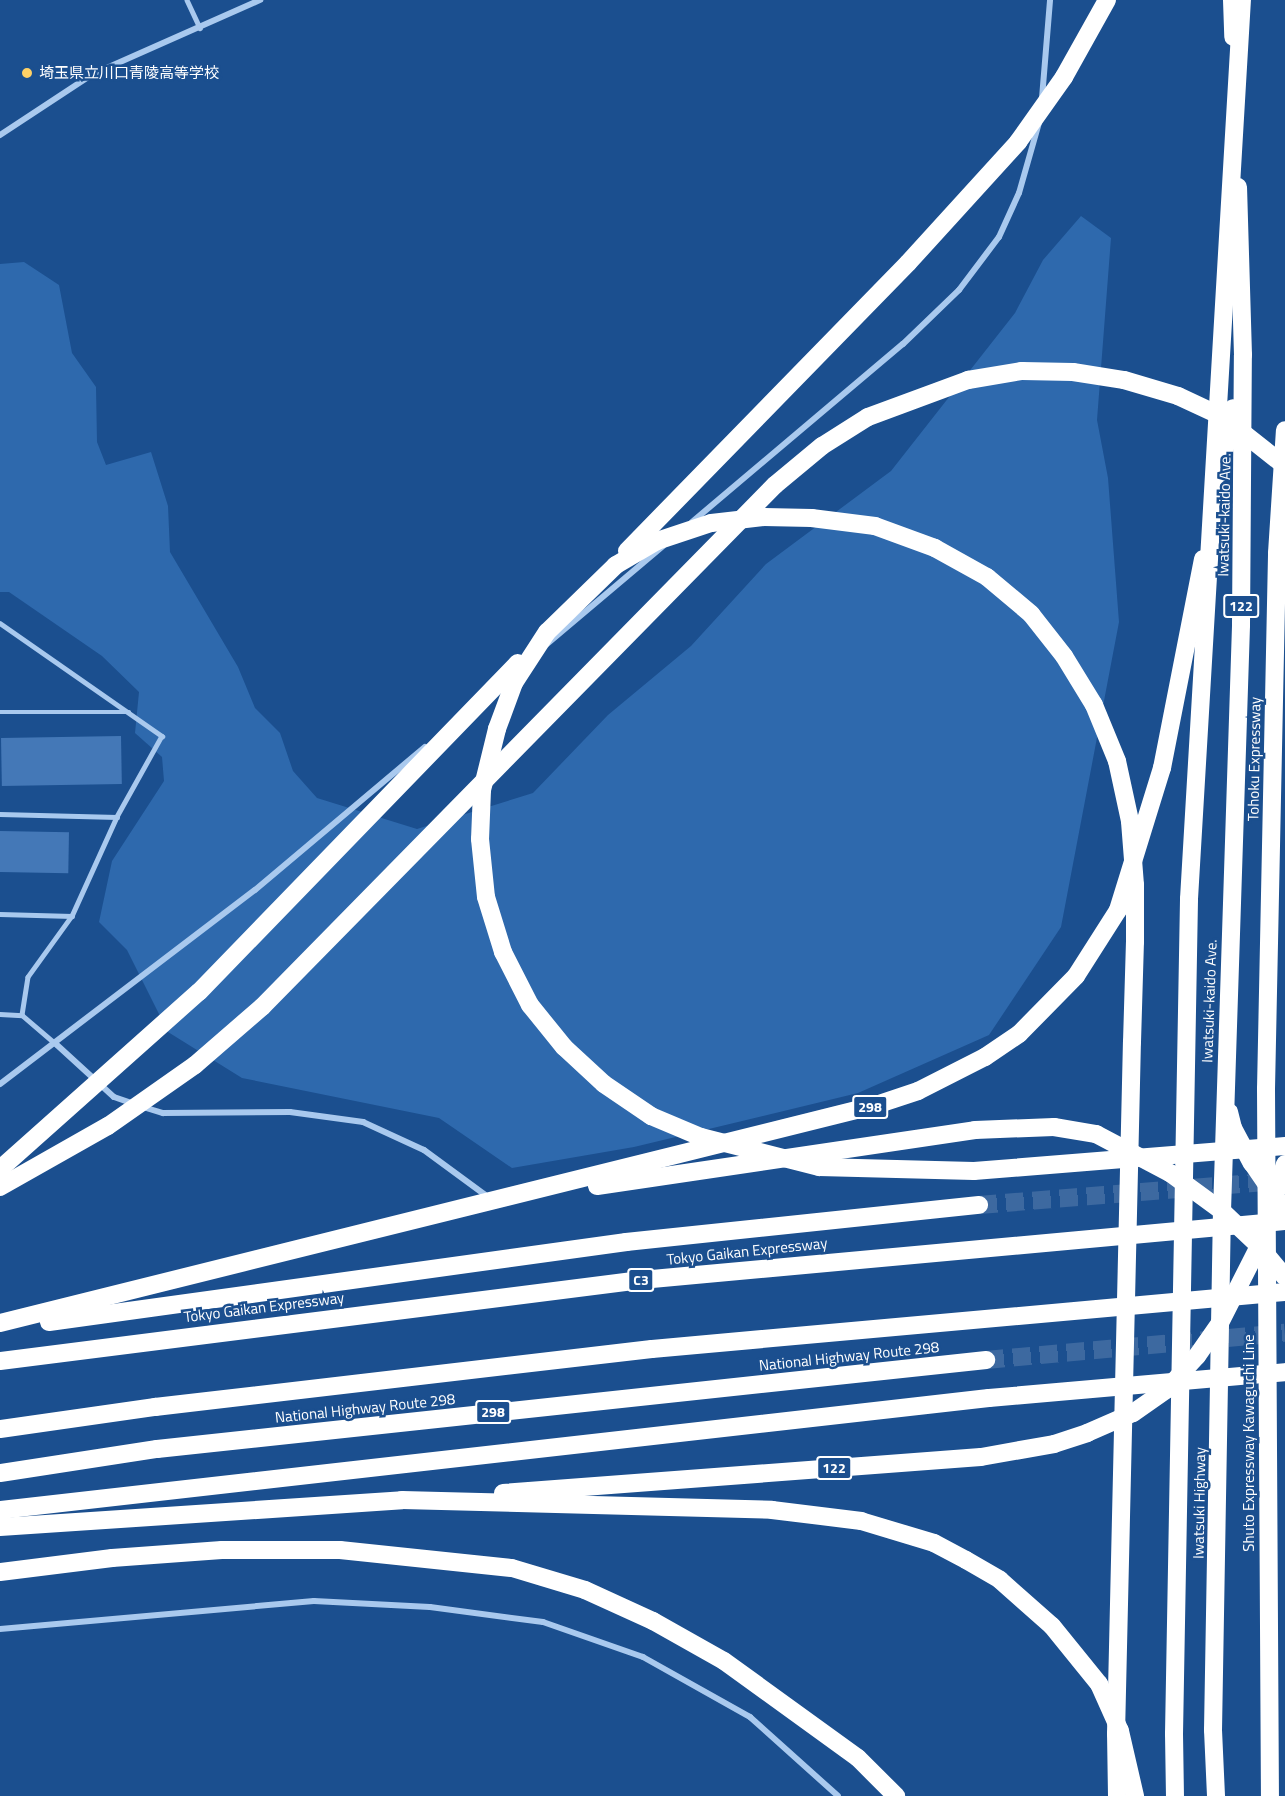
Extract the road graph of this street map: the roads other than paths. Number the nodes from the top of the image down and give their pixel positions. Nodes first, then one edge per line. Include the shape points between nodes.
1 (187, 0) edge
2 (260, 0) edge
3 (1050, 0) edge
4 (1107, 0) edge
5 (1232, 0) edge
6 (1242, 0) edge
7 (201, 29) junction
8 (0, 135) edge
9 (1243, 355) junction
10 (1285, 430) edge
11 (1285, 466) edge
12 (0, 623) edge
13 (0, 712) edge
14 (129, 712) junction
15 (0, 814) edge
16 (117, 817) junction
17 (0, 914) edge
18 (72, 916) junction
19 (0, 1014) edge
20 (22, 1015) junction
21 (57, 1045) junction
22 (0, 1084) edge
23 (1266, 1089) joint
24 (1225, 1090) junction
25 (1285, 1146) edge
26 (1285, 1164) edge
27 (0, 1169) edge
28 (0, 1187) edge
29 (494, 1201) junction
30 (980, 1204) tunnel mouth
31 (1280, 1206) edge
32 (1221, 1211) junction
33 (1285, 1221) edge
34 (1259, 1246) junction
35 (1285, 1277) edge
36 (1285, 1292) edge
37 (0, 1323) edge
38 (1220, 1323) junction
39 (0, 1328) edge
40 (986, 1360) tunnel mouth
41 (0, 1361) edge
42 (1285, 1372) edge
43 (0, 1430) edge
44 (0, 1473) edge
45 (402, 1500) junction
46 (0, 1510) edge
47 (0, 1527) edge
48 (0, 1572) edge
49 (0, 1629) edge
50 (838, 1796) edge
51 (896, 1796) edge
52 (1117, 1796) edge
53 (1135, 1796) edge
54 (1175, 1796) edge
55 (1216, 1796) edge
56 (1270, 1796) edge

1 - 7 lane
2 - 7 street
3 - 21 street via 1037,140 999,237 959,290 903,344 264,883
4 - 27 highway, bridge via 1064,77 1018,142 908,263 199,992
5 - 9 highway, Iwatsuki-kaido Ave. / 122
6 - 54 highway, bridge via 1189,899
7 - 8 street via 93,74
9 - 24 highway, Iwatsuki-kaido Ave. / 122 via 1241,625
9 - 29 highway, 298 via 1162,768 1118,910 1076,976 1019,1034 985,1058 918,1091
10 - 23 highway, Tohoku Expressway, bridge via 1277,553
11 - 28 highway, bridge via 1223,417 1178,396 1124,380 1073,372 1022,371 968,380 868,417 822,446 775,485 262,1007 195,1065 108,1126
12 - 14 lane
13 - 14 lane
14 - 16 lane via 162,736
15 - 16 lane
16 - 18 lane
17 - 18 lane
18 - 20 lane via 28,978
19 - 20 lane
20 - 21 lane
21 - 22 street
21 - 29 street via 114,1097 163,1113 290,1112 363,1122 424,1150
23 - 56 highway, Shuto Expressway Kawaguchi Line, bridge
24 - 31 highway via 1233,1128
24 - 32 highway, Iwatsuki-kaido Ave. / 122
25 - 52 highway, bridge via 1158,1156 1135,1158 1124,1159 1100,1161 1077,1162 974,1171 819,1167 701,1137 651,1116 604,1084 564,1047 530,1005 503,952 486,897 480,838 482,790 497,729 514,683 547,633 616,566 667,538 711,524 764,517 875,526 935,548 987,577 1031,614 1064,656 1094,705 1117,761 1130,821 1135,885 1135,942 1131,1066 1130,1149 1129,1161 1128,1197 1126,1328 1118,1638
26 - 31 highway, 122
29 - 32 highway, 298 via 1016,1126 1096,1134 1140,1154
29 - 37 highway, 298
30 - 39 highway via 626,1242
31 - 34 highway, 122
32 - 34 highway, 298
32 - 38 highway, Iwatsuki Highway / 122
33 - 41 highway, Tokyo Gaikan Expressway / C3, bridge via 641,1280
34 - 35 highway, 298
34 - 38 highway, 122
36 - 43 highway, bridge via 652,1349 155,1407
38 - 45 highway, 122 via 1166,1390 1133,1413 1054,1444 981,1457
38 - 55 highway, Iwatsuki Highway / 122 via 1213,1730
40 - 44 highway, National Highway Route 298 / 298 via 157,1449
42 - 46 highway, bridge via 978,1399
45 - 47 highway
45 - 53 highway via 772,1510 861,1521 934,1543 1000,1580 1077,1653 1099,1684 1120,1731
48 - 51 highway via 222,1550 340,1550 512,1568 585,1590 653,1621 724,1661 858,1758
49 - 50 street via 314,1601 430,1607 543,1622 643,1657 750,1717

